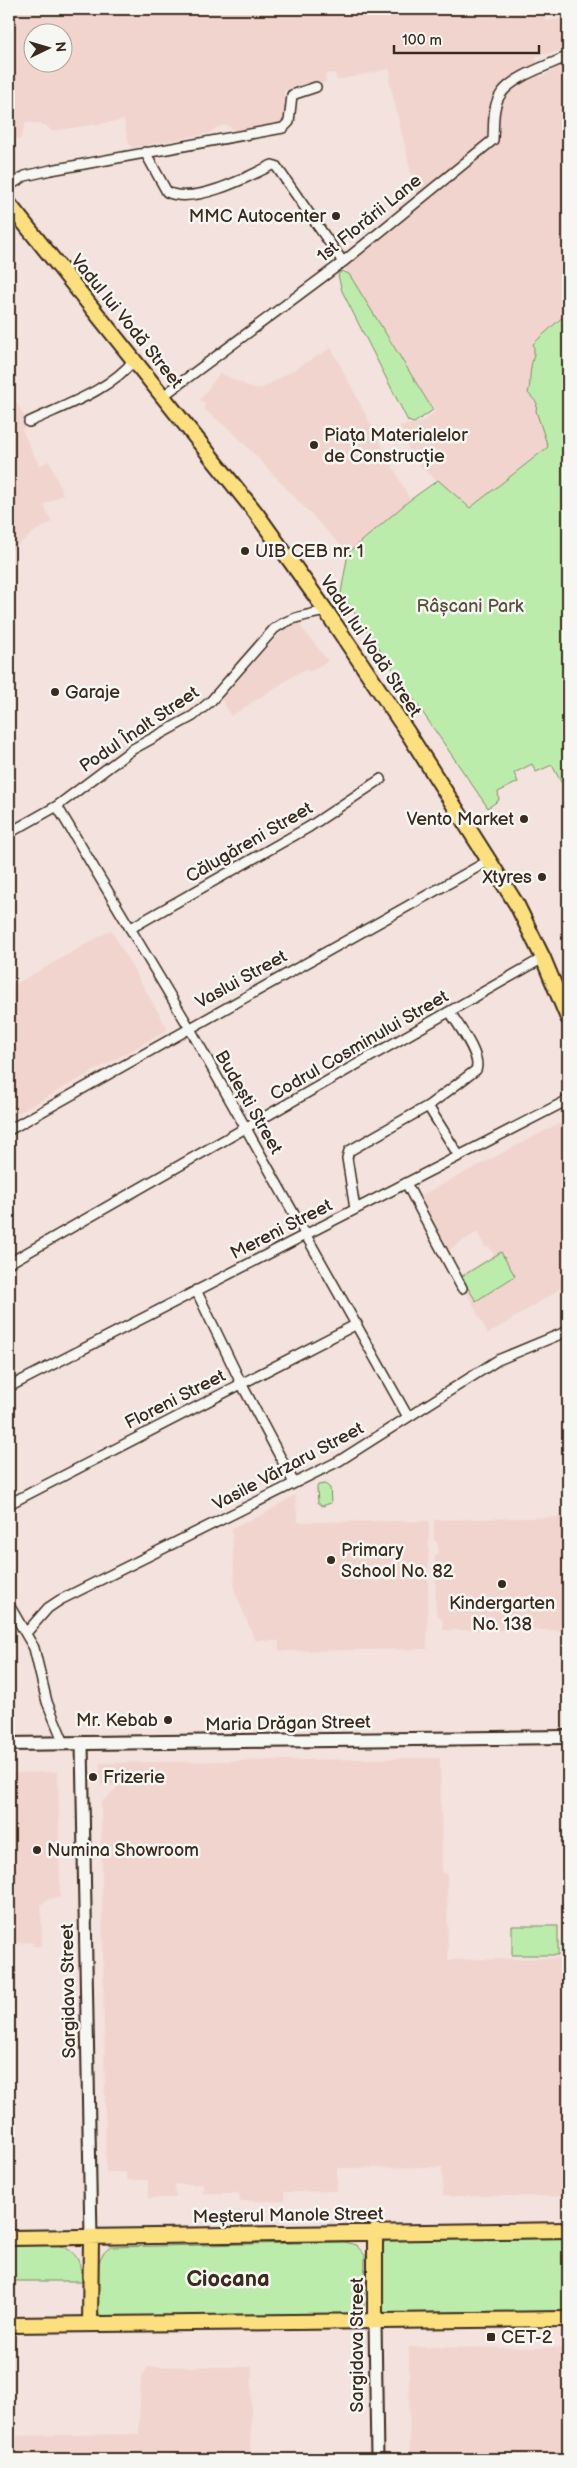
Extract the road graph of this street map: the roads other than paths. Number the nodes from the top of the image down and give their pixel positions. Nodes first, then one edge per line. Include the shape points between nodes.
1 (568, 56) edge
2 (316, 87) dead end
3 (145, 152) junction
4 (9, 186) edge
5 (9, 204) edge
6 (343, 262) junction
7 (134, 360) junction
8 (163, 396) junction
9 (29, 422) dead end
10 (326, 611) junction
11 (381, 779) dead end
12 (58, 806) junction
13 (9, 833) edge
14 (490, 860) junction
15 (131, 928) junction
16 (543, 958) junction
17 (450, 1012) junction
18 (568, 1018) edge
19 (189, 1027) junction
20 (568, 1100) edge
21 (428, 1106) junction
22 (246, 1128) junction
23 (9, 1130) edge
24 (459, 1156) junction
25 (406, 1183) junction
26 (355, 1209) junction
27 (307, 1234) junction
28 (9, 1263) edge
29 (462, 1288) dead end
30 (196, 1290) junction
31 (356, 1324) junction
32 (568, 1331) edge
33 (242, 1383) junction
34 (9, 1387) edge
35 (408, 1416) junction
36 (294, 1483) junction
37 (9, 1504) edge
38 (9, 1605) edge
39 (26, 1633) junction
40 (568, 1737) edge
41 (64, 1743) junction
42 (82, 1743) junction
43 (9, 1744) edge
44 (568, 2230) edge
45 (375, 2231) junction
46 (9, 2238) edge
47 (91, 2238) junction
48 (568, 2319) edge
49 (375, 2321) junction
50 (90, 2324) junction
51 (9, 2325) edge
52 (376, 2459) edge

1 - 6 street, 1st Florării Lane via 515,80 500,95 494,116 493,140
2 - 3 street via 292,96 289,122 283,128
3 - 4 street via 26,176
3 - 6 street via 167,192 181,197 215,189 276,166
5 - 7 main road, Vadul lui Vodă Street
6 - 8 street, 1st Florării Lane
7 - 8 main road, Vadul lui Vodă Street
7 - 9 street via 122,374 104,386
8 - 10 main road, Vadul lui Vodă Street via 256,514
10 - 12 street, Podul Înalt Street via 293,618 274,629 210,702 175,728 133,749
10 - 14 main road, Vadul lui Vodă Street
11 - 15 street, Călugăreni Street via 309,827
12 - 13 street, Podul Înalt Street
12 - 15 street, Budești Street
14 - 16 main road, Vadul lui Vodă Street
14 - 19 street, Vaslui Street
15 - 19 street, Budești Street
16 - 17 street, Codrul Cosminului Street
16 - 18 main road, Vadul lui Vodă Street
17 - 21 street via 477,1056 478,1066
17 - 22 street, Codrul Cosminului Street
19 - 22 street, Budești Street
19 - 23 street, Vaslui Street
20 - 24 street, Mereni Street
21 - 24 street
21 - 26 street via 349,1151 347,1158
22 - 27 street, Budești Street
22 - 28 street, Codrul Cosminului Street
24 - 25 street, Mereni Street
25 - 26 street, Mereni Street
25 - 29 street
26 - 27 street, Mereni Street
27 - 30 street, Mereni Street
27 - 31 street, Budești Street
30 - 33 street
30 - 34 street, Mereni Street
31 - 33 street, Floreni Street
31 - 35 street, Budești Street
32 - 35 street, Vasile Vărzaru Street via 498,1360
33 - 36 street
33 - 37 street, Floreni Street
35 - 36 street, Vasile Vărzaru Street via 339,1461
36 - 39 street, Vasile Vărzaru Street via 60,1600
38 - 39 street
39 - 41 street via 34,1648 47,1702
40 - 42 main road, Maria Drăgan Street
41 - 42 main road, Maria Drăgan Street
41 - 43 main road, Maria Drăgan Street
42 - 47 street, Sargidava Street
44 - 45 main road, Meșterul Manole Street
45 - 47 main road, Meșterul Manole Street
45 - 49 main road, Sargidava Street
46 - 47 main road, Meșterul Manole Street
47 - 50 main road
48 - 49 main road
49 - 50 main road
49 - 52 street, Sargidava Street
50 - 51 main road

